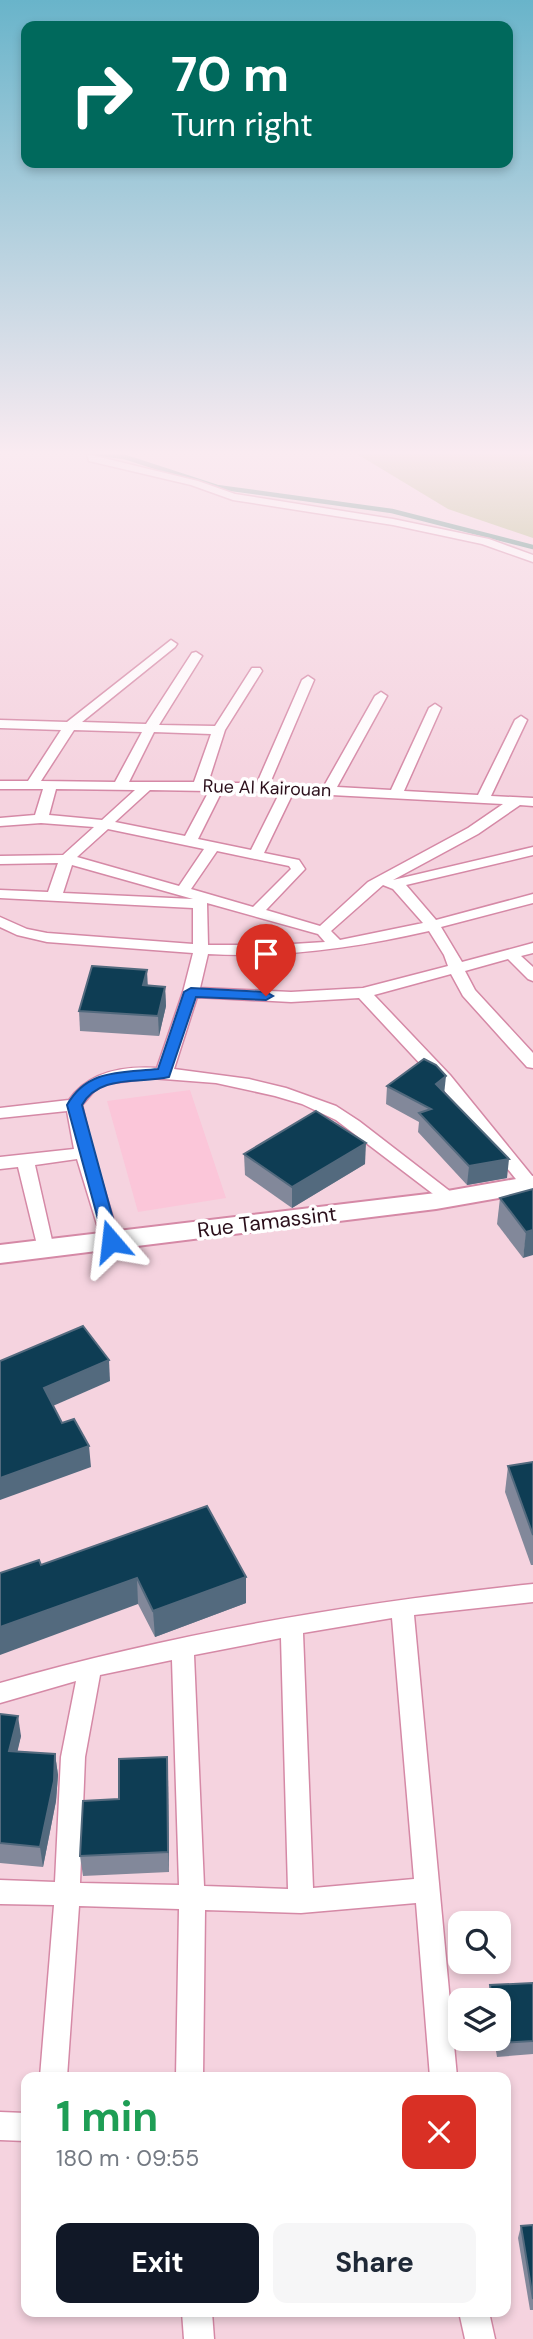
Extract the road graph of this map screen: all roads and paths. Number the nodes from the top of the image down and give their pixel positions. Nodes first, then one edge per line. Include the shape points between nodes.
1 (171, 644) dead end
2 (196, 656) dead end
3 (256, 671) dead end
4 (308, 680) dead end
5 (381, 696) dead end
6 (435, 708) dead end
7 (0, 724) edge
8 (70, 726) junction
9 (150, 728) junction
10 (219, 730) junction
11 (533, 733) edge
12 (33, 784) junction
13 (0, 785) edge
14 (51, 785) junction
15 (120, 786) junction
16 (200, 786) junction
17 (218, 786) junction
18 (146, 787) junction
19 (262, 787) junction
20 (289, 788) junction
21 (329, 789) junction
22 (395, 795) junction
23 (483, 798) junction
24 (516, 802) junction
25 (533, 802) edge
26 (41, 819) junction
27 (0, 822) edge
28 (104, 824) junction
29 (189, 843) junction
30 (212, 848) junction
31 (533, 851) edge
32 (257, 853) junction
33 (67, 859) junction
34 (0, 860) edge
35 (373, 885) junction
36 (398, 885) junction
37 (182, 892) junction
38 (0, 894) edge
39 (54, 897) junction
40 (533, 898) edge
41 (200, 901) junction
42 (255, 913) junction
43 (0, 921) edge
44 (433, 926) junction
45 (323, 931) junction
46 (336, 944) junction
47 (533, 948) edge
48 (201, 950) junction
49 (511, 954) junction
50 (455, 967) junction
51 (533, 976) edge
52 (191, 992) junction
53 (363, 993) junction
54 (533, 1063) edge
55 (164, 1073) junction
56 (74, 1105) junction
57 (0, 1113) edge
58 (84, 1153) junction
59 (24, 1161) junction
60 (0, 1163) edge
61 (531, 1185) edge
62 (451, 1199) junction
63 (111, 1241) junction
64 (36, 1250) junction
65 (0, 1254) edge
66 (0, 1264) edge
67 (533, 1593) edge
68 (402, 1607) junction
69 (292, 1626) junction
70 (183, 1650) junction
71 (90, 1667) junction
72 (0, 1693) edge
73 (427, 1890) junction
74 (0, 1892) edge
75 (67, 1895) junction
76 (192, 1899) junction
77 (301, 1901) junction
78 (53, 2072) edge
79 (190, 2072) edge
80 (444, 2072) edge
81 (0, 2126) edge
82 (21, 2127) edge
83 (197, 2317) edge
84 (475, 2317) edge
85 (199, 2339) edge
86 (480, 2339) edge

1 - 8 street
2 - 9 street
3 - 10 street
4 - 19 street
5 - 21 street
6 - 22 street
7 - 8 street
8 - 9 street
8 - 12 street
9 - 10 street
9 - 15 street
10 - 16 street
11 - 23 street via 519,725
12 - 13 street, Rue Al Kairouan
12 - 14 street, Rue Al Kairouan
14 - 15 street, Rue Al Kairouan
14 - 26 street
15 - 18 street, Rue Al Kairouan
16 - 17 street, Rue Al Kairouan
16 - 18 street, Rue Al Kairouan
17 - 19 street, Rue Al Kairouan
17 - 29 street
18 - 28 street
19 - 20 street, Rue Al Kairouan
20 - 21 street, Rue Al Kairouan
20 - 32 street
21 - 22 street, Rue Al Kairouan
22 - 23 street, Rue Al Kairouan
23 - 24 street, Rue Al Kairouan
24 - 25 street, Rue Al Kairouan
24 - 35 street
26 - 27 street
26 - 28 street
28 - 29 street
28 - 33 street
29 - 30 street
30 - 32 street
30 - 37 street
31 - 36 street
32 - 42 street via 294,863 298,869
33 - 34 street
33 - 37 street
33 - 39 street
35 - 36 street
35 - 45 street
36 - 44 street
37 - 41 street
38 - 39 street
39 - 41 street
40 - 44 street
41 - 42 street
41 - 48 street
42 - 45 street
43 - 48 street via 41,936
44 - 46 street
44 - 50 street
45 - 46 street
46 - 48 street
47 - 49 street
48 - 52 street
49 - 50 street
49 - 51 street
50 - 53 street
50 - 54 street via 469,993
52 - 53 street via 291,997
52 - 55 street
53 - 61 street via 444,1079
55 - 56 street via 102,1079 89,1086
55 - 62 street via 273,1090 319,1105
56 - 57 street
56 - 58 street
58 - 59 street
58 - 63 street
59 - 60 street
59 - 64 street
61 - 62 main road, Rue Tamassint
62 - 63 main road, Rue Tamassint
63 - 64 main road, Rue Tamassint
64 - 65 main road, Rue Tamassint
64 - 66 street
67 - 68 street
68 - 69 street
68 - 73 street
69 - 70 street
69 - 77 street
70 - 71 street
70 - 76 street
71 - 72 street
71 - 75 street via 73,1757
73 - 77 street
73 - 80 street
74 - 75 street
75 - 76 street
75 - 78 street
76 - 77 street
76 - 79 street
81 - 82 street
83 - 85 street
84 - 86 street

